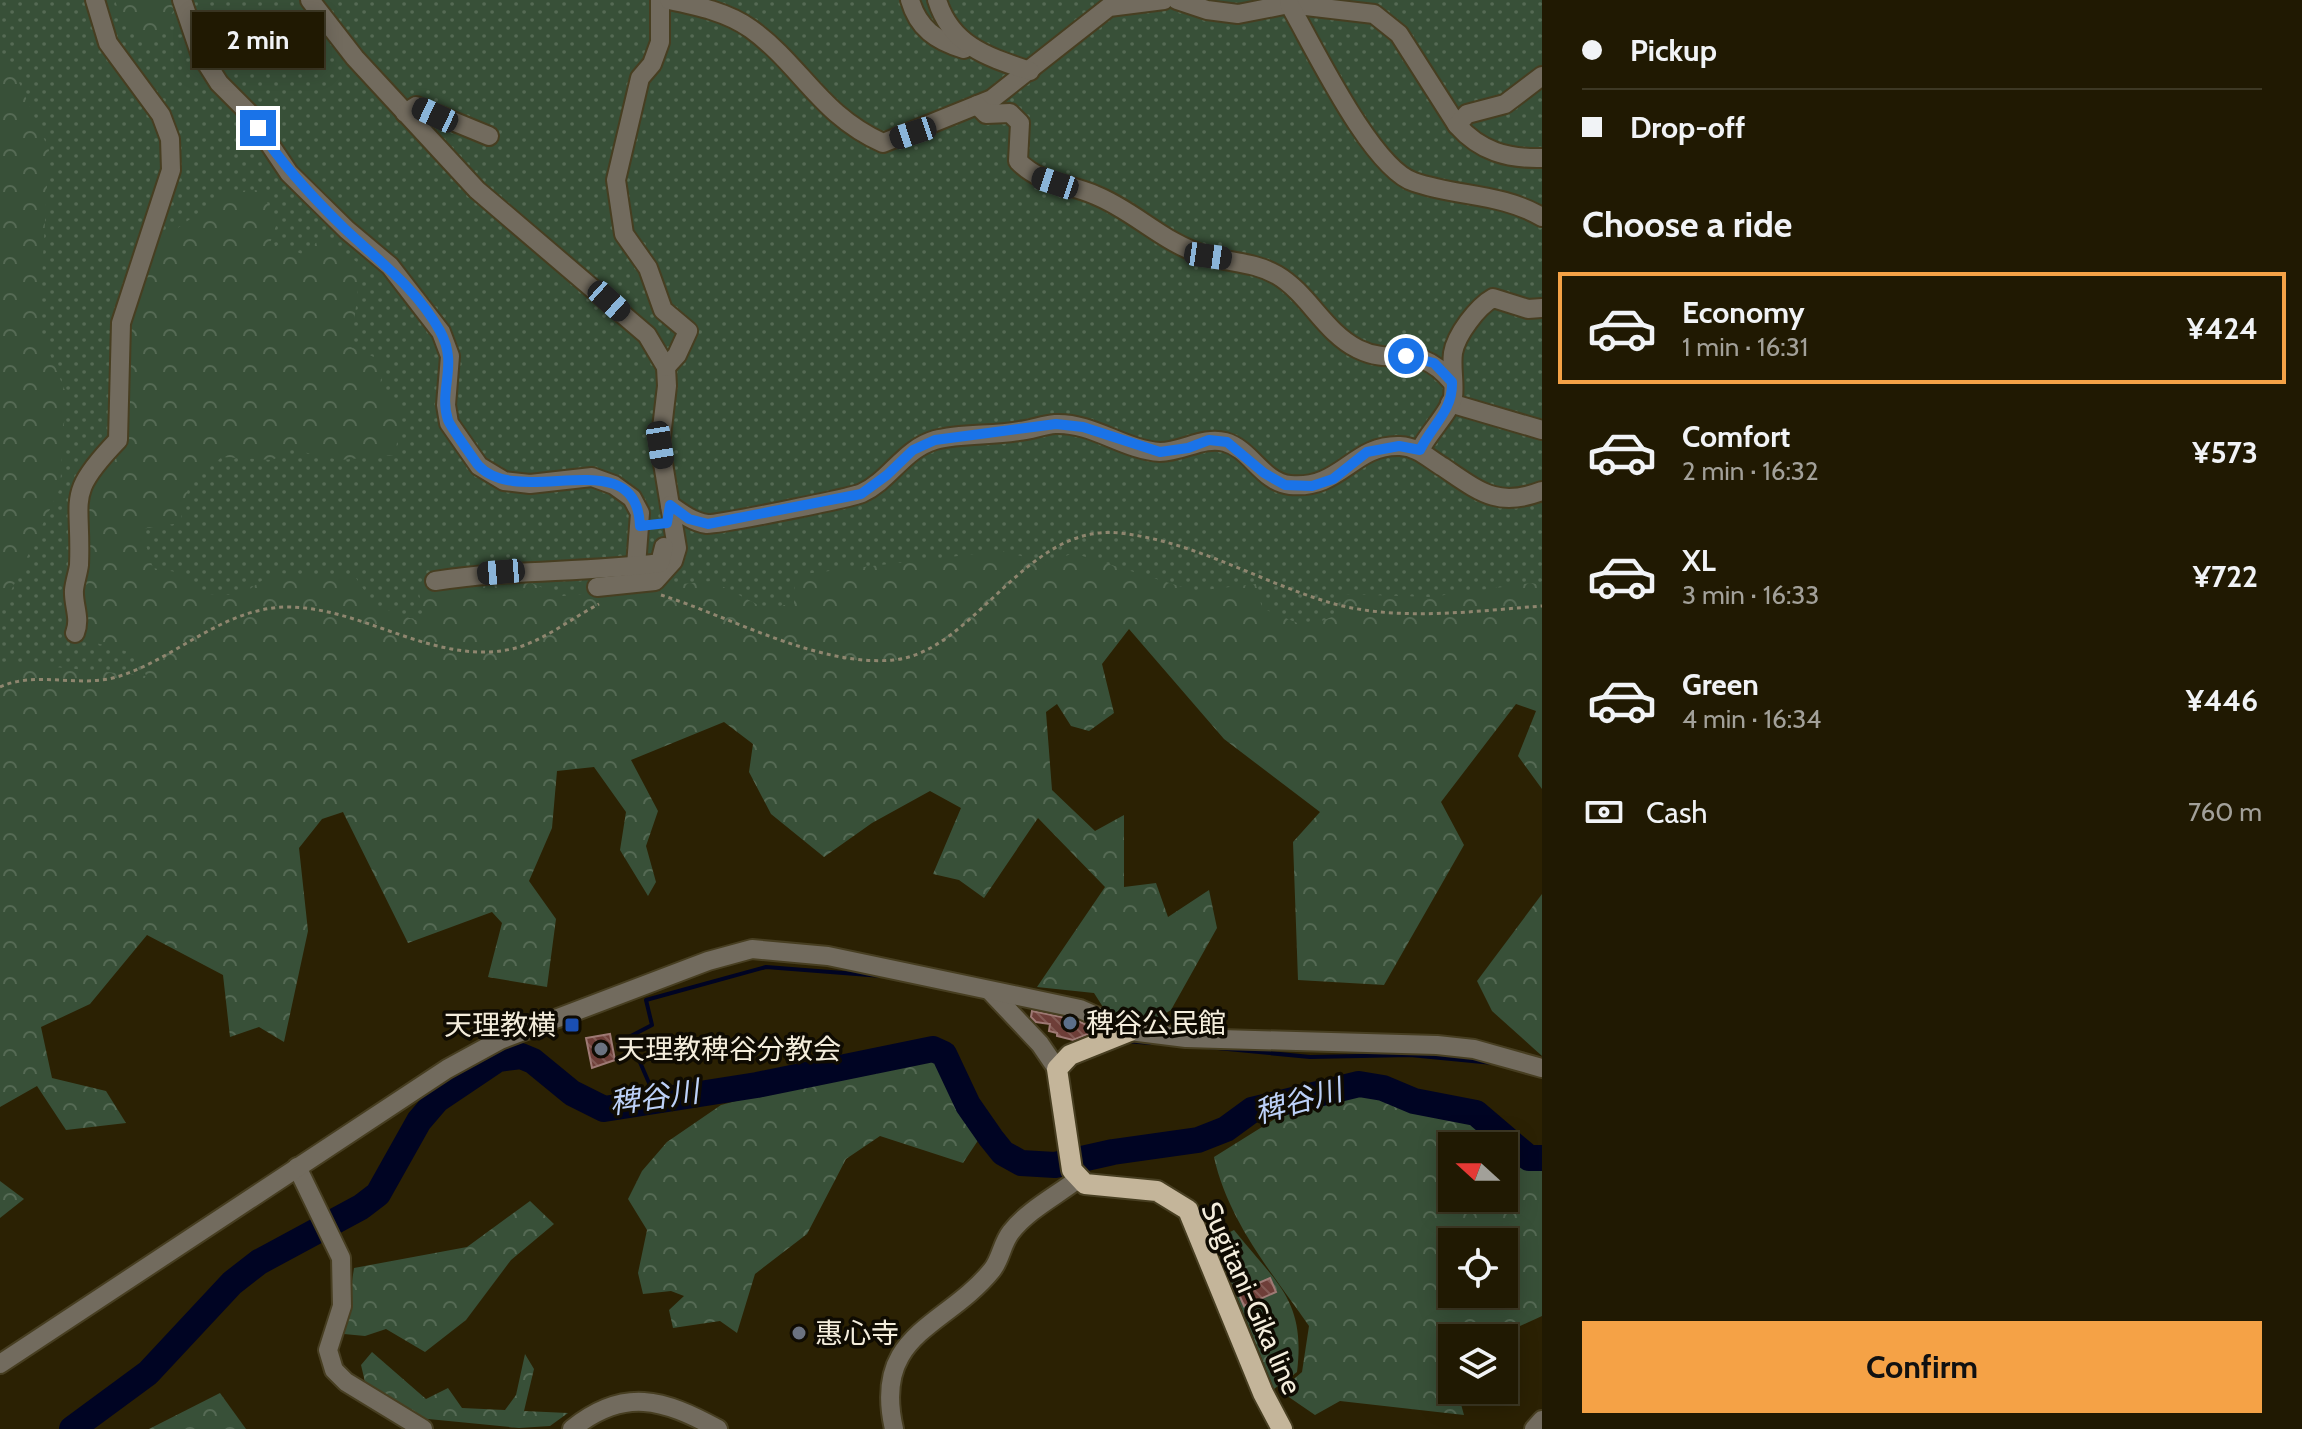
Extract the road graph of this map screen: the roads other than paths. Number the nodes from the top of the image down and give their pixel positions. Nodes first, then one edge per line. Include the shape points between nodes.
1 (95, 0) edge
2 (182, 0) edge
3 (310, 0) edge
4 (910, 0) edge
5 (937, 0) edge
6 (1149, 0) edge
7 (1164, 0) edge
8 (1177, 0) edge
9 (660, 3) edge
10 (1289, 4) junction
11 (979, 52) junction
12 (1030, 71) junction
13 (1542, 76) edge
14 (977, 105) junction
15 (405, 113) junction
16 (1457, 125) junction
17 (489, 136) dead end
18 (1542, 158) edge
19 (1542, 217) edge
20 (1542, 308) edge
21 (666, 367) junction
22 (1452, 382) junction
23 (1450, 403) junction
24 (1542, 430) edge
25 (1420, 450) junction
26 (1542, 491) edge
27 (669, 514) junction
28 (640, 526) junction
29 (636, 566) junction
30 (435, 581) dead end
31 (598, 595) road end
32 (75, 633) dead end
33 (990, 991) junction
34 (1130, 1031) junction
35 (1542, 1068) edge
36 (1057, 1069) junction
37 (297, 1167) junction
38 (1075, 1175) junction
39 (0, 1364) edge
40 (1542, 1420) edge
41 (423, 1429) edge
42 (572, 1429) edge
43 (718, 1429) edge
44 (894, 1429) edge
45 (1282, 1429) edge
46 (1534, 1429) edge

1 - 32 street via 108,43 161,115 170,139 171,170 121,323 118,440 93,465 77,493
2 - 28 street via 200,53 289,173 390,266 441,332 450,356 449,423 479,466 504,481 530,484 592,477 614,485 632,498
3 - 15 street
4 - 11 street via 916,20 935,38
5 - 11 street via 943,20 959,40
6 - 7 street
6 - 12 street via 1109,7
8 - 10 street via 1238,14
9 - 14 street via 721,12 752,30 853,130 883,143
9 - 21 street via 657,51 640,78 616,180 624,234 648,268 663,310 688,331
10 - 16 street via 1374,14 1399,34
10 - 19 street via 1364,136 1395,170 1411,182 1504,199
11 - 12 street
12 - 14 street
13 - 16 street via 1505,104 1467,114
14 - 22 street via 986,114 1010,113 1020,123 1018,161 1032,175 1098,196 1187,249 1265,268 1360,350 1424,358
15 - 17 street via 416,106
15 - 21 street via 477,190 647,335
16 - 18 street via 1475,145 1494,153
20 - 22 street via 1493,298 1480,305 1454,349
21 - 27 street via 660,445
22 - 23 street
23 - 24 street
23 - 25 street
25 - 26 street via 1494,498 1516,501
25 - 27 street via 1399,446 1367,452 1333,479 1312,486 1285,485 1227,442 1209,440 1160,452 1083,427 1056,424 935,440 913,450 861,494 708,524
27 - 28 street
27 - 29 street via 660,563
27 - 31 street via 677,548 673,561 655,581
28 - 29 street
29 - 30 street via 555,573 526,570
33 - 34 street via 1080,1009
33 - 36 street
33 - 37 street via 828,956 752,949 500,1040
34 - 35 street via 1186,1038 1437,1045 1474,1049
34 - 36 main road via 1070,1055
36 - 38 main road
37 - 39 street
37 - 41 street via 341,1258 342,1306 328,1350 334,1370
38 - 44 street via 1008,1234 993,1270 909,1344 892,1377 888,1401
38 - 45 main road, Sugitani-Gika line via 1093,1186 1157,1191 1188,1210
40 - 46 street
42 - 43 street via 605,1406 631,1401

